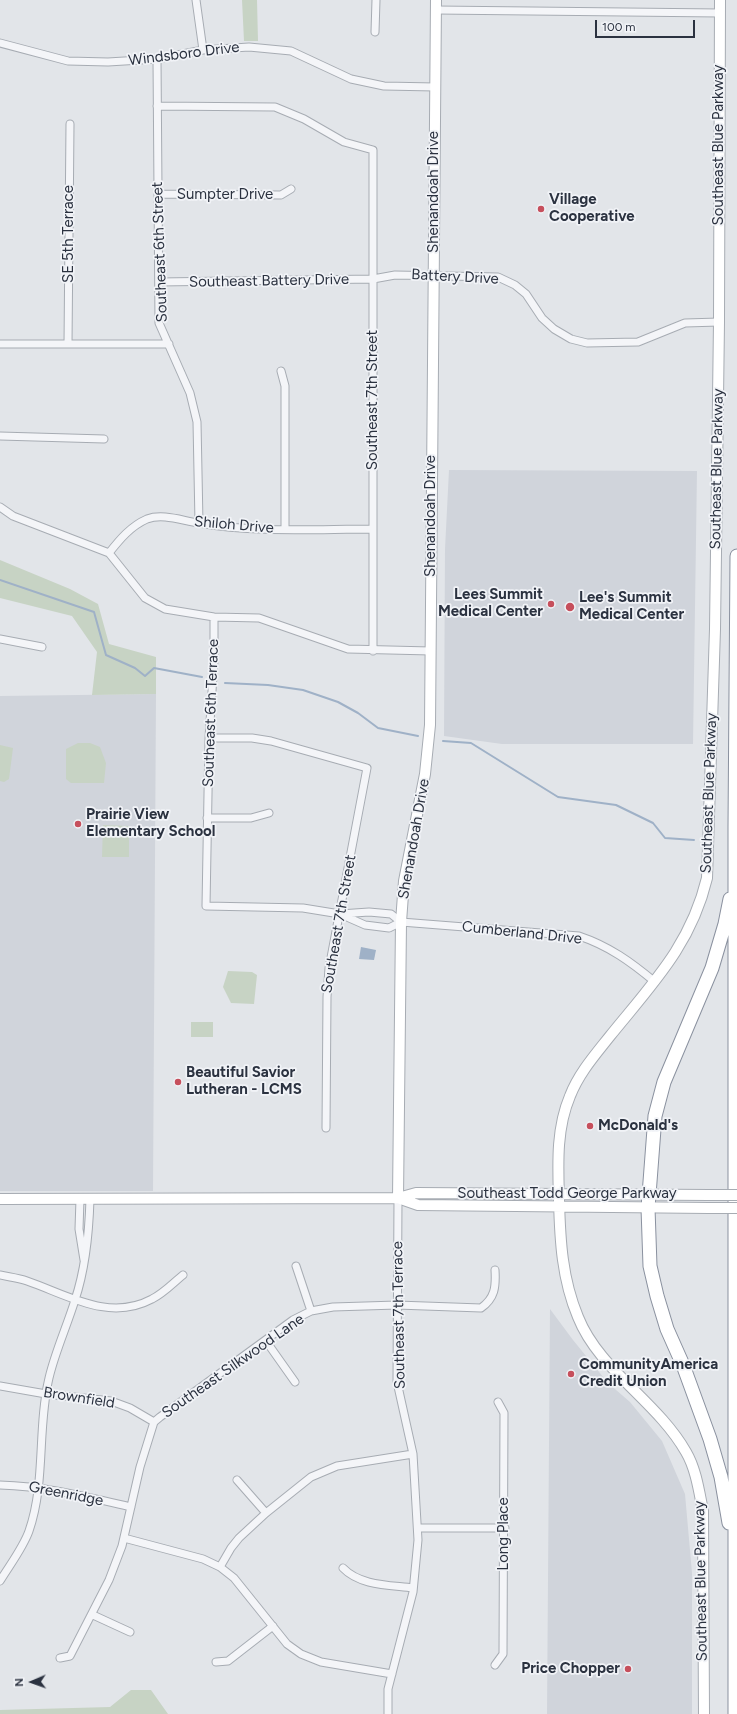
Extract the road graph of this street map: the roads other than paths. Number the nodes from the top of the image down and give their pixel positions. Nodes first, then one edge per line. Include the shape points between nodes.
1 (196, 0) edge
2 (376, 0) edge
3 (720, 0) edge
4 (436, 5) edge
5 (720, 13) junction
6 (375, 32) dead end
7 (0, 43) edge
8 (203, 50) junction
9 (157, 59) junction
10 (434, 87) junction
11 (157, 106) junction
12 (70, 124) dead end
13 (291, 189) dead end
14 (158, 194) junction
15 (434, 275) junction
16 (376, 279) junction
17 (159, 282) junction
18 (719, 322) junction
19 (0, 344) edge
20 (68, 344) junction
21 (169, 344) junction
22 (281, 371) dead end
23 (0, 436) edge
24 (104, 439) dead end
25 (0, 507) edge
26 (199, 523) junction
27 (285, 529) junction
28 (373, 529) junction
29 (109, 553) junction
30 (737, 556) edge
31 (214, 616) junction
32 (0, 639) edge
33 (42, 647) dead end
34 (373, 651) junction
35 (431, 652) junction
36 (209, 738) junction
37 (269, 813) dead end
38 (207, 818) junction
39 (735, 826) junction
40 (206, 906) joint
41 (340, 914) junction
42 (401, 922) junction
43 (655, 982) junction
44 (326, 1128) dead end
45 (559, 1193) junction
46 (737, 1195) edge
47 (398, 1198) junction
48 (0, 1199) edge
49 (85, 1199) junction
50 (648, 1201) junction
51 (559, 1206) junction
52 (737, 1208) edge
53 (296, 1266) dead end
54 (495, 1270) dead end
55 (0, 1275) edge
56 (183, 1275) dead end
57 (75, 1301) junction
58 (397, 1306) junction
59 (311, 1311) junction
60 (266, 1341) junction
61 (295, 1382) dead end
62 (0, 1386) edge
63 (46, 1394) junction
64 (498, 1402) dead end
65 (154, 1422) junction
66 (413, 1454) junction
67 (237, 1480) dead end
68 (0, 1485) edge
69 (39, 1488) junction
70 (131, 1507) junction
71 (266, 1513) junction
72 (418, 1528) junction
73 (504, 1528) junction
74 (124, 1538) junction
75 (220, 1567) junction
76 (343, 1568) dead end
77 (736, 1575) edge
78 (0, 1581) edge
79 (413, 1588) junction
80 (93, 1615) junction
81 (273, 1626) junction
82 (130, 1632) dead end
83 (60, 1658) dead end
84 (216, 1662) dead end
85 (495, 1665) dead end
86 (392, 1674) junction
87 (388, 1714) edge
88 (704, 1714) edge
89 (736, 1714) edge

1 - 8 street
2 - 6 street
3 - 5 street, Southeast Blue Parkway
4 - 5 street
4 - 10 street, Shenandoah Drive
5 - 18 street, Southeast Blue Parkway
7 - 9 street, Windsboro Drive via 68,61
8 - 9 street, Windsboro Drive
8 - 10 street, Windsboro Drive via 249,47 291,51 351,79 384,86
9 - 11 street, Southeast 6th Street
10 - 15 street, Shenandoah Drive
11 - 14 street, Southeast 6th Street
11 - 16 street, Southeast 7th Street via 275,107 304,119 344,142 373,150
12 - 20 street, SE 5th Terrace
13 - 14 street, Sumpter Drive via 281,195
14 - 17 street, Southeast 6th Street
15 - 16 street, Battery Drive via 395,275
15 - 18 street, Battery Drive via 498,277 526,294 542,318 554,329 571,339 587,343 638,342 685,322
15 - 35 street, Shenandoah Drive
16 - 17 street, Southeast Battery Drive
16 - 28 street, Southeast 7th Street
17 - 21 street, Southeast 6th Street via 159,323
18 - 43 street, Southeast Blue Parkway via 715,629 707,878 702,901 691,926
19 - 20 street
20 - 21 street
21 - 26 street, Southeast 6th Street via 190,393 197,422
22 - 27 street via 285,386
23 - 24 street
25 - 29 street via 14,516
26 - 27 street, Shiloh Drive
26 - 29 street, Shiloh Drive via 166,517 148,518 125,533
27 - 28 street, Shiloh Drive
28 - 34 street, Southeast 7th Street
29 - 31 street via 145,598 165,609
30 - 39 highway
31 - 34 street via 259,618 348,649
31 - 36 street, Southeast 6th Terrace
32 - 33 street
34 - 35 street
35 - 42 street, Shenandoah Drive via 430,725 425,774 404,881
36 - 38 street, Southeast 6th Terrace
36 - 41 street, Southeast 7th Street via 252,738 271,741 367,768
37 - 38 street via 251,818
38 - 40 street, Southeast 6th Terrace
39 - 50 highway via 725,924 712,968 664,1082 655,1116
39 - 77 highway
40 - 41 street, Cumberland Drive via 303,908
41 - 42 street, Cumberland Drive via 391,914
41 - 42 street, Cumberland Drive via 357,923 371,926 389,928
41 - 44 street, Southeast 7th Street via 329,968 327,997
42 - 43 street, Cumberland Drive via 579,936 618,953
42 - 47 street, Shenandoah Drive
43 - 45 street, Southeast Blue Parkway via 582,1072 570,1096 563,1115 559,1140
45 - 47 street, Southeast Todd George Parkway via 416,1193
45 - 50 street, Southeast Todd George Parkway
45 - 51 street, Southeast Blue Parkway
46 - 50 street, Southeast Todd George Parkway, bridge
47 - 49 street, Southeast Todd George Parkway
47 - 51 street, Southeast Todd George Parkway via 418,1205
47 - 58 street, Southeast 7th Terrace
48 - 49 street
49 - 57 street via 79,1229 84,1266
50 - 51 street, Southeast Todd George Parkway
50 - 52 street, bridge via 710,1208
50 - 77 highway via 650,1266 657,1296 667,1329 700,1407 721,1477 729,1520 731,1566
51 - 88 street, Southeast Blue Parkway via 564,1270 575,1309 586,1333 595,1348 673,1431 687,1453 694,1472 703,1511
53 - 59 street
54 - 58 street, Southeast Silkwood Lane via 496,1282 491,1301 481,1308
55 - 57 street via 26,1281
56 - 57 street via 153,1299 137,1306 120,1309 102,1308
57 - 63 street via 49,1377
58 - 59 street, Southeast Silkwood Lane via 332,1307
58 - 66 street, Southeast 7th Terrace via 397,1382
59 - 60 street, Southeast Silkwood Lane via 293,1320
60 - 61 street
60 - 65 street, Southeast Silkwood Lane
62 - 63 street, Brownfield
63 - 65 street, Brownfield via 111,1401 130,1408
63 - 69 street
64 - 73 street, Long Place via 504,1413
65 - 70 street, Southeast Silkwood Lane
66 - 71 street via 331,1469 311,1477
66 - 72 street, Southeast 7th Terrace
67 - 71 street
68 - 69 street, Greenridge
69 - 70 street, Greenridge
69 - 78 street via 28,1532
70 - 74 street, Southeast Silkwood Lane
71 - 75 street via 231,1548
72 - 73 street
72 - 79 street, Southeast 7th Terrace
73 - 85 street, Long Place via 503,1654
74 - 75 street via 203,1559
74 - 80 street, Southeast Silkwood Lane
75 - 81 street via 234,1578
76 - 79 street via 371,1582
77 - 89 highway
79 - 86 street, Southeast 7th Terrace
80 - 82 street
80 - 83 street, Southeast Silkwood Lane via 70,1656
81 - 84 street via 228,1661
81 - 86 street via 287,1644 301,1654 321,1662
86 - 87 street, Southeast 7th Terrace via 388,1689

